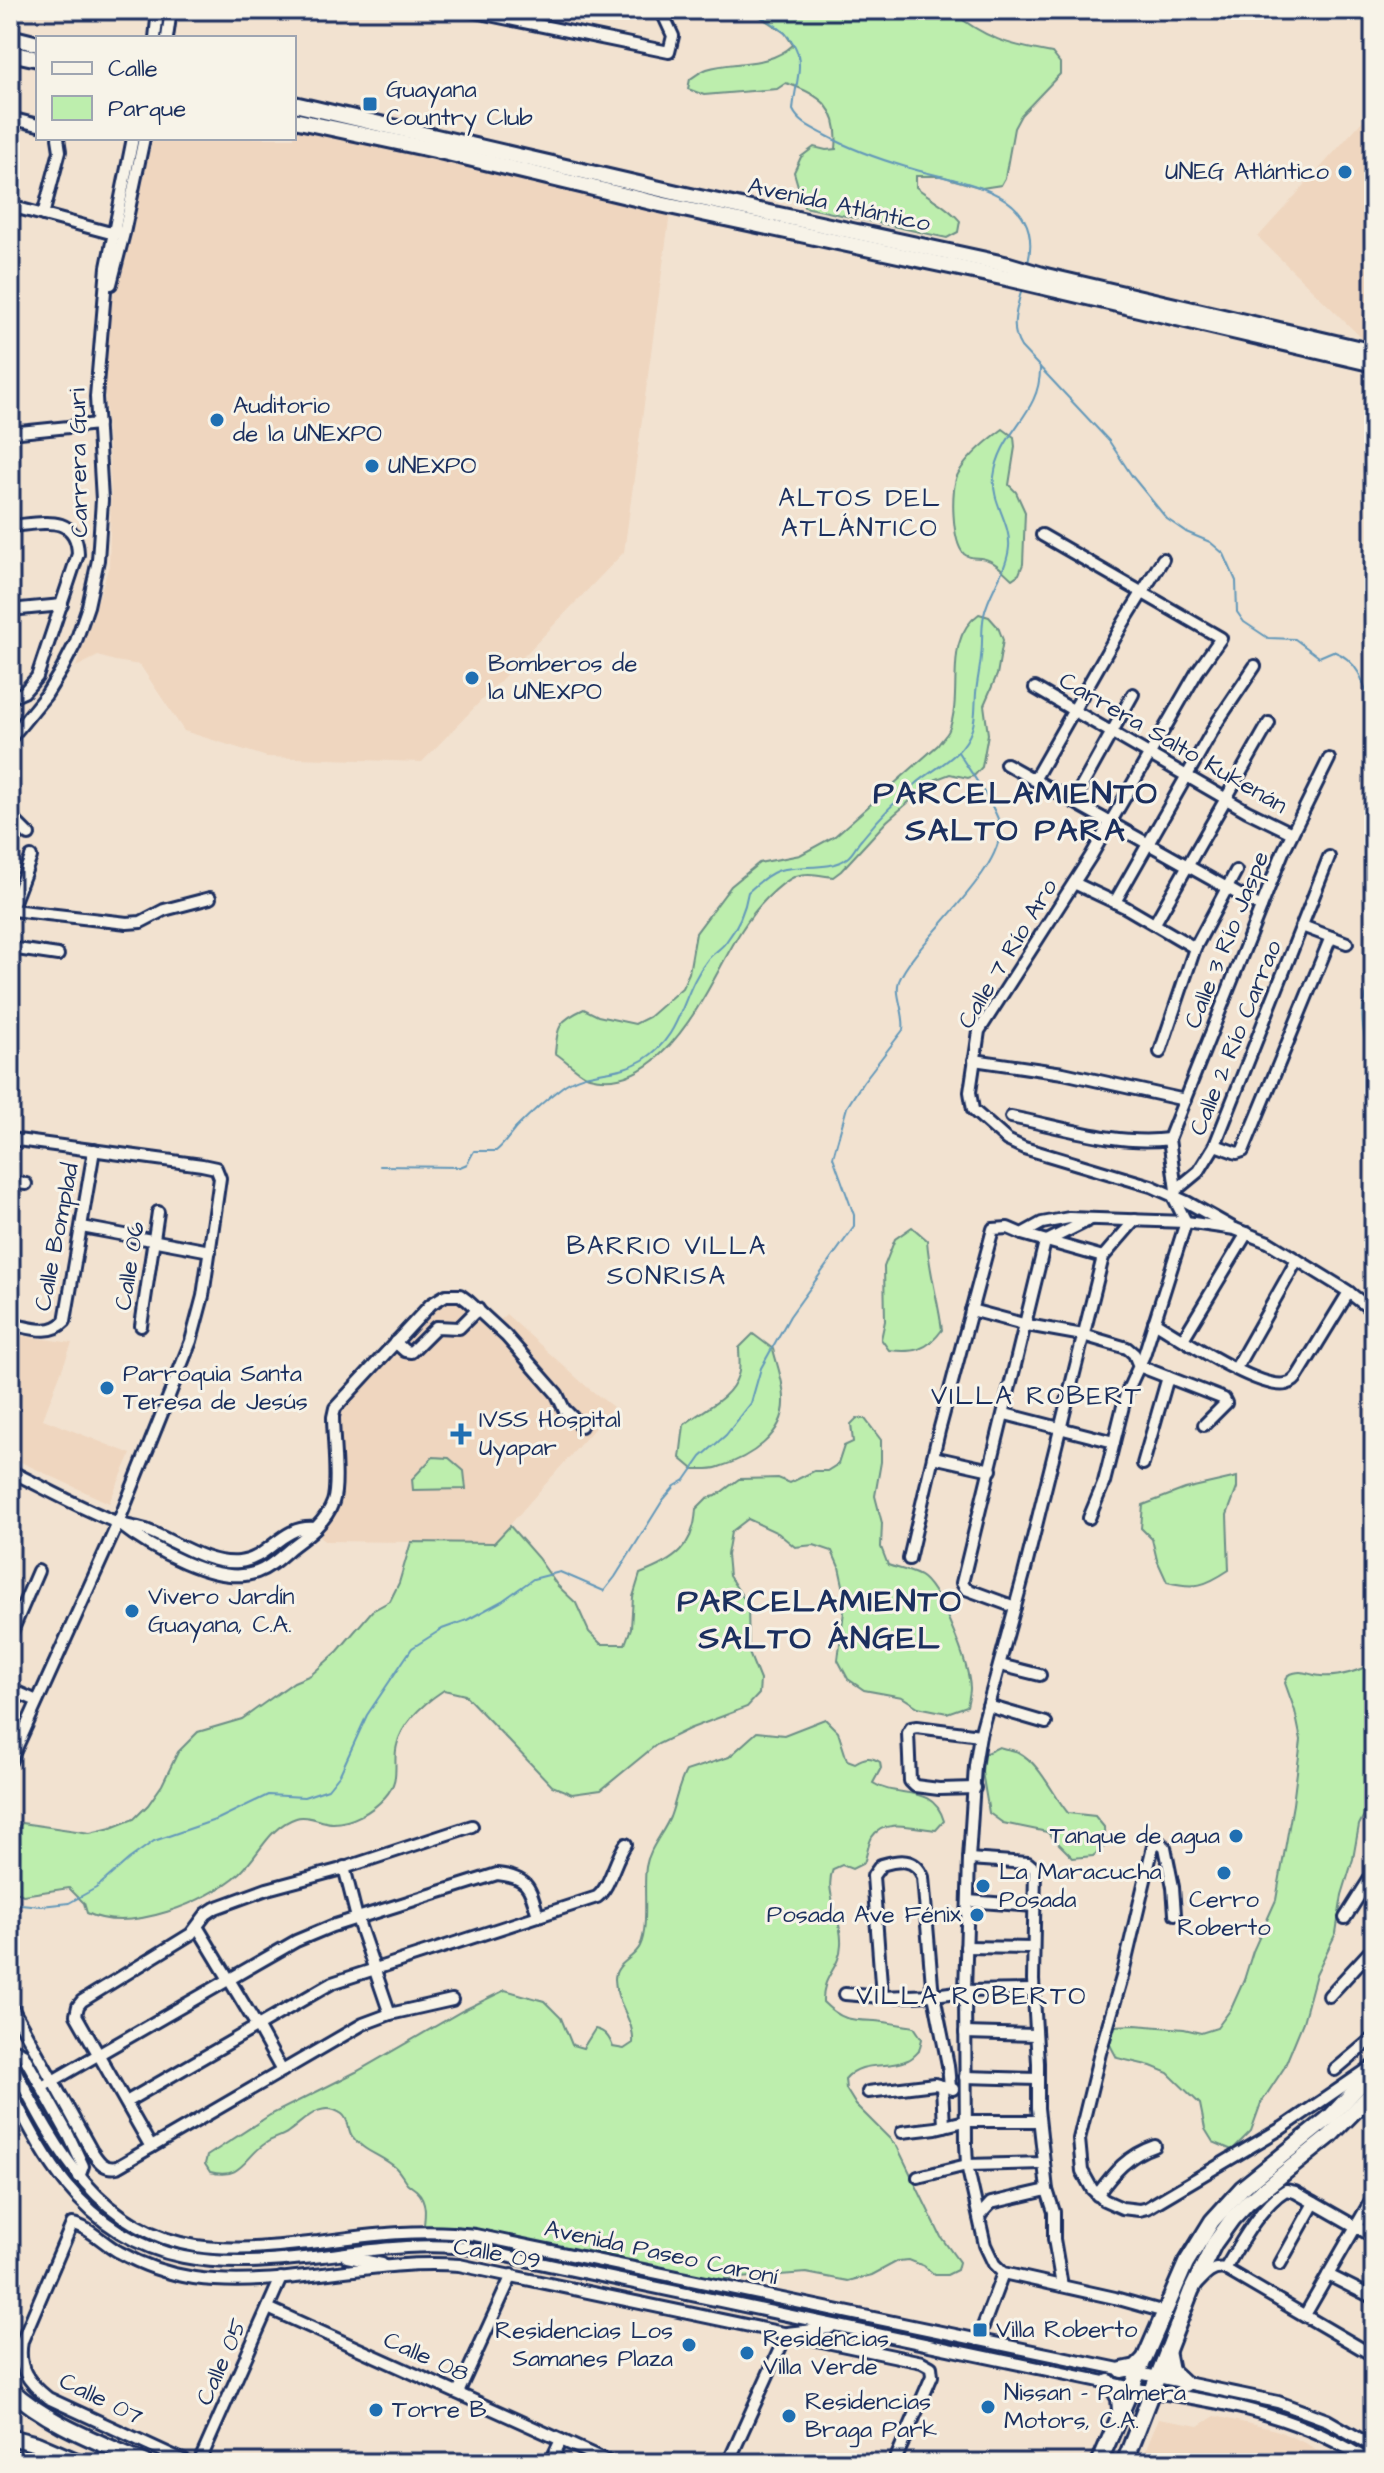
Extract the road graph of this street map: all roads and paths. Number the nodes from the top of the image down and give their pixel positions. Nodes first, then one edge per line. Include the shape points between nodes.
1 (158, 10) edge
2 (171, 10) edge
3 (465, 10) edge
4 (661, 10) edge
5 (155, 36) edge
6 (167, 36) edge
7 (10, 37) edge
8 (36, 44) edge
9 (10, 53) edge
10 (36, 59) edge
11 (296, 104) edge
12 (10, 118) edge
13 (296, 120) edge
14 (36, 124) edge
15 (58, 140) edge
16 (133, 140) edge
17 (143, 140) edge
18 (10, 206) edge
19 (43, 215) junction
20 (120, 233) junction
21 (1007, 272) junction
22 (1045, 282) junction
23 (1374, 352) edge
24 (1374, 364) edge
25 (98, 424) junction
26 (10, 433) edge
27 (10, 526) edge
28 (1042, 535) dead end
29 (1163, 559) dead end
30 (1142, 594) junction
31 (62, 605) junction
32 (10, 610) edge
33 (1255, 666) dead end
34 (1035, 688) dead end
35 (1133, 694) dead end
36 (10, 698) edge
37 (1074, 711) junction
38 (1269, 723) dead end
39 (1111, 732) junction
40 (10, 739) edge
41 (1150, 754) junction
42 (1329, 759) dead end
43 (1006, 764) dead end
44 (1188, 776) junction
45 (1034, 780) junction
46 (1226, 798) junction
47 (1073, 802) junction
48 (10, 816) edge
49 (1111, 823) junction
50 (1292, 833) junction
51 (29, 835) dead end
52 (1150, 845) junction
53 (31, 857) dead end
54 (1329, 857) dead end
55 (1187, 867) junction
56 (1236, 871) dead end
57 (1074, 883) junction
58 (1225, 889) junction
59 (210, 898) dead end
60 (1115, 902) junction
61 (1261, 907) junction
62 (11, 911) edge
63 (1155, 923) junction
64 (1302, 926) junction
65 (1331, 937) junction
66 (1347, 943) dead end
67 (10, 948) edge
68 (1195, 948) junction
69 (58, 955) dead end
70 (1160, 1052) dead end
71 (974, 1060) junction
72 (1185, 1100) junction
73 (1011, 1117) dead end
74 (10, 1139) edge
75 (1169, 1139) junction
76 (1215, 1145) junction
77 (94, 1150) junction
78 (10, 1182) edge
79 (26, 1184) dead end
80 (1175, 1194) junction
81 (158, 1212) dead end
82 (1094, 1218) junction
83 (1135, 1220) junction
84 (1186, 1222) junction
85 (82, 1227) junction
86 (1235, 1229) junction
87 (1247, 1233) junction
88 (1022, 1234) junction
89 (155, 1240) junction
90 (1045, 1242) junction
91 (210, 1251) junction
92 (1103, 1257) junction
93 (1297, 1260) junction
94 (1349, 1292) junction
95 (1372, 1305) edge
96 (478, 1309) junction
97 (971, 1310) junction
98 (1154, 1322) junction
99 (10, 1324) edge
100 (1027, 1325) junction
101 (141, 1326) dead end
102 (1083, 1335) junction
103 (1183, 1339) junction
104 (395, 1342) junction
105 (1139, 1366) junction
106 (1236, 1368) junction
107 (1168, 1377) junction
108 (1005, 1414) junction
109 (1204, 1425) dead end
110 (581, 1426) dead end
111 (1059, 1428) junction
112 (1114, 1442) junction
113 (933, 1457) junction
114 (1143, 1464) dead end
115 (991, 1470) junction
116 (10, 1471) edge
117 (1089, 1518) dead end
118 (118, 1523) junction
119 (909, 1559) dead end
120 (38, 1571) dead end
121 (10, 1598) edge
122 (23, 1604) junction
123 (1015, 1607) junction
124 (10, 1636) edge
125 (1000, 1665) junction
126 (1040, 1675) dead end
127 (10, 1689) edge
128 (37, 1701) junction
129 (988, 1706) junction
130 (1046, 1723) dead end
131 (980, 1735) junction
132 (10, 1762) edge
133 (975, 1788) junction
134 (472, 1826) dead end
135 (626, 1844) dead end
136 (969, 1859) junction
137 (344, 1867) junction
138 (1374, 1872) edge
139 (968, 1901) junction
140 (1034, 1906) junction
141 (1175, 1914) dead end
142 (538, 1916) junction
143 (357, 1918) junction
144 (1345, 1918) dead end
145 (198, 1928) junction
146 (966, 1947) junction
147 (1374, 1947) edge
148 (1033, 1948) junction
149 (374, 1968) junction
150 (230, 1979) junction
151 (1033, 1990) junction
152 (965, 1991) junction
153 (845, 1994) dead end
154 (934, 1995) junction
155 (1329, 1996) dead end
156 (882, 1997) junction
157 (452, 2000) dead end
158 (11, 2006) edge
159 (390, 2014) junction
160 (257, 2026) junction
161 (965, 2033) junction
162 (1036, 2035) junction
163 (1374, 2037) edge
164 (10, 2047) edge
165 (99, 2054) junction
166 (10, 2060) edge
167 (1374, 2068) edge
168 (1335, 2070) dead end
169 (282, 2071) junction
170 (965, 2077) junction
171 (1038, 2079) junction
172 (54, 2080) junction
173 (42, 2087) junction
174 (946, 2087) junction
175 (10, 2091) edge
176 (1374, 2091) edge
177 (868, 2092) dead end
178 (964, 2094) junction
179 (126, 2102) junction
180 (1303, 2115) junction
181 (965, 2121) junction
182 (1039, 2121) junction
183 (944, 2126) junction
184 (1320, 2126) junction
185 (902, 2132) dead end
186 (1155, 2146) dead end
187 (151, 2147) junction
188 (1044, 2163) junction
189 (967, 2165) junction
190 (79, 2177) junction
191 (918, 2177) dead end
192 (1047, 2190) junction
193 (1097, 2195) junction
194 (1374, 2195) edge
195 (1314, 2203) junction
196 (979, 2216) junction
197 (1356, 2228) junction
198 (1374, 2237) edge
199 (321, 2256) junction
200 (1280, 2264) dead end
201 (391, 2266) junction
202 (1225, 2269) junction
203 (1003, 2273) junction
204 (512, 2275) junction
205 (1328, 2275) junction
206 (281, 2278) junction
207 (1062, 2286) junction
208 (1191, 2291) junction
209 (1374, 2298) edge
210 (268, 2308) junction
211 (1165, 2312) junction
212 (1305, 2315) junction
213 (843, 2327) junction
214 (787, 2333) junction
215 (978, 2340) junction
216 (1167, 2351) junction
217 (1373, 2353) edge
218 (1130, 2377) junction
219 (1109, 2382) junction
220 (1185, 2384) junction
221 (1154, 2385) junction
222 (10, 2389) edge
223 (39, 2390) joint
224 (458, 2393) junction
225 (1120, 2413) junction
226 (10, 2437) edge
227 (561, 2440) junction
228 (1374, 2447) edge
229 (10, 2456) edge
230 (33, 2463) edge
231 (81, 2463) edge
232 (146, 2463) edge
233 (189, 2463) edge
234 (199, 2463) edge
235 (550, 2463) edge
236 (612, 2463) edge
237 (728, 2463) edge
238 (894, 2463) edge
239 (1099, 2463) edge
240 (1124, 2463) edge
241 (1372, 2463) edge

1 - 5 street
2 - 6 street
3 - 4 street via 669,52 673,36
7 - 8 main road
9 - 10 main road
11 - 21 main road, Avenida Atlántico
12 - 14 street
13 - 21 main road, Avenida Atlántico via 660,204
15 - 19 street
16 - 20 street, Carrera Guri
17 - 20 street, Carrera Guri
18 - 19 street
19 - 20 street
20 - 25 street, Carrera Guri via 107,267
21 - 22 main road, Avenida Atlántico
22 - 23 main road, Avenida Atlántico
22 - 24 main road, Avenida Atlántico
25 - 26 street
25 - 40 street, Carrera Guri via 102,523 88,606 62,669
27 - 31 street via 65,525 78,541
28 - 30 street
29 - 30 street
30 - 37 street
30 - 41 street, Calle 7 Río Aro via 1221,638
31 - 32 street
31 - 36 street via 37,677
33 - 44 street
34 - 37 street, Carrera Salto Kukenán
35 - 39 street
37 - 39 street, Carrera Salto Kukenán
37 - 45 street
38 - 46 street
39 - 41 street, Carrera Salto Kukenán
39 - 47 street
41 - 44 street, Carrera Salto Kukenán
41 - 49 street, Calle 7 Río Aro
42 - 50 street, Calle 3 Río Jaspe
43 - 45 street
44 - 46 street, Carrera Salto Kukenán
44 - 52 street
45 - 47 street
46 - 50 street, Carrera Salto Kukenán
46 - 55 street
47 - 49 street
48 - 51 street
49 - 52 street
49 - 57 street, Calle 7 Río Aro
50 - 61 street, Calle 3 Río Jaspe
52 - 55 street
52 - 60 street
53 - 62 street
54 - 64 street, Calle 2 Río Carrao
55 - 58 street
55 - 63 street
56 - 58 street
57 - 60 street
57 - 71 street, Calle 7 Río Aro via 979,1031
58 - 61 street
58 - 68 street
59 - 62 street via 127,923
60 - 63 street
61 - 72 street, Calle 3 Río Jaspe
63 - 68 street
64 - 65 street
64 - 76 street, Calle 2 Río Carrao
65 - 66 street
65 - 76 street via 1243,1151
67 - 69 street
68 - 70 street
71 - 72 street
71 - 80 street, Calle 7 Río Aro via 973,1110 1007,1140
72 - 75 street, Calle 3 Río Jaspe
73 - 75 street via 1124,1140
74 - 77 street
75 - 80 street
76 - 80 street, Calle 2 Río Carrao via 1199,1171
77 - 85 street, Calle Bomplad
77 - 91 street via 216,1168 220,1178
78 - 79 street
80 - 84 street
80 - 86 street
81 - 89 street, Calle 06
82 - 83 street
82 - 88 street via 1052,1220
82 - 90 street
83 - 84 street
83 - 92 street
84 - 86 street
84 - 98 street
85 - 89 street
85 - 99 street, Calle Bomplad via 65,1321 47,1331
86 - 87 street
87 - 93 street
87 - 103 street
88 - 90 street
88 - 97 street via 993,1229
89 - 91 street
89 - 101 street, Calle 06
90 - 92 street
90 - 100 street
91 - 118 street via 191,1341
92 - 102 street
93 - 94 street
93 - 106 street
94 - 95 street
94 - 106 street via 1292,1382 1267,1383
96 - 104 street via 459,1328 436,1327 411,1352
96 - 104 street via 460,1295 446,1295
96 - 110 street
97 - 100 street
97 - 113 street
98 - 103 street
98 - 105 street
100 - 102 street
100 - 108 street
102 - 105 street via 1131,1350
102 - 111 street
103 - 106 street
104 - 118 street via 335,1408 334,1500 315,1528 264,1569 234,1576 211,1572 138,1540
105 - 107 street
105 - 112 street
107 - 109 street via 1226,1401
107 - 114 street
108 - 111 street
108 - 115 street
111 - 112 street
111 - 123 street
112 - 117 street
113 - 115 street
113 - 119 street
115 - 123 street via 962,1583
116 - 118 street
118 - 128 street
120 - 122 street
121 - 122 street
122 - 124 street
123 - 125 street
125 - 126 street
125 - 129 street
127 - 128 street
128 - 132 street
129 - 130 street
129 - 131 street
131 - 133 street
131 - 133 street via 917,1727 908,1733 912,1783 920,1788
133 - 136 street
134 - 137 street
135 - 142 street via 600,1895
136 - 139 street
136 - 140 street via 1033,1865
137 - 143 street
137 - 145 street via 215,1908
138 - 144 street
139 - 140 street
139 - 146 street
140 - 148 street
141 - 193 street via 1165,1847 1156,1843 1079,2139 1082,2171
142 - 143 street via 525,1882 497,1874
142 - 149 street
143 - 149 street
143 - 150 street via 306,1936
145 - 150 street
145 - 165 street via 80,2003 76,2015
146 - 148 street
146 - 152 street
147 - 155 street
148 - 151 street
149 - 159 street
149 - 160 street via 324,1986
150 - 160 street
150 - 165 street
151 - 152 street
151 - 162 street
152 - 154 street
152 - 161 street
153 - 156 street
154 - 156 street
154 - 156 street via 923,1877 913,1863 901,1860 881,1865 873,1876
154 - 174 street via 948,2065
157 - 159 street
158 - 172 street
159 - 169 street
160 - 169 street
160 - 179 street
161 - 162 street
161 - 170 street
162 - 171 street
163 - 168 street
164 - 173 street via 23,2054
165 - 172 street
165 - 179 street
166 - 190 street, Avenida Paseo Caroní
167 - 180 street
167 - 184 main road
169 - 187 street
170 - 171 street
170 - 178 street
171 - 182 street
172 - 173 street
172 - 187 street via 102,2164 117,2167
173 - 190 street via 81,2158
174 - 177 street
174 - 178 street
174 - 183 street
175 - 199 street, Avenida Paseo Caroní via 67,2185 127,2236 195,2260 246,2263
176 - 208 main road via 1330,2136 1240,2210 1206,2257
178 - 181 street
179 - 187 street
180 - 184 street via 1315,2115
180 - 193 street via 1147,2208 1122,2208
181 - 182 street
181 - 183 street
181 - 189 street
182 - 188 street
183 - 185 street
184 - 211 main road via 1222,2208 1193,2249
186 - 193 street via 1120,2166
188 - 189 street
188 - 192 street
189 - 191 street
189 - 196 street
190 - 215 street, Avenida Paseo Caroní via 134,2223 197,2246 245,2248 398,2233 462,2233
192 - 196 street via 991,2203
192 - 207 street
194 - 197 street
195 - 197 street
195 - 200 street
195 - 202 street via 1286,2190 1269,2205
196 - 203 street via 989,2257
197 - 198 street
197 - 205 street
199 - 201 street
199 - 213 street, Avenida Paseo Caroní via 399,2247 473,2249
201 - 204 street, Calle 09 via 446,2264
201 - 206 street, Calle 09
202 - 208 street via 1212,2270
202 - 212 street
203 - 207 street
203 - 215 street
204 - 214 street, Calle 09
204 - 224 street
205 - 209 street
205 - 212 street
206 - 210 street, Calle 05
206 - 223 street, Calle 09 via 213,2280 173,2274 135,2260 72,2224 22,2341 23,2372
207 - 211 street
208 - 216 main road
210 - 224 street, Calle 08
210 - 234 street, Calle 05
211 - 218 main road via 1148,2353
212 - 217 street
213 - 214 street
213 - 219 street, Avenida Paseo Caroní
214 - 237 street
214 - 238 street, Calle 09 via 931,2367 932,2376
215 - 218 street, Avenida Paseo Caroní
216 - 220 main road via 1171,2371
216 - 221 main road
218 - 219 street, Avenida Paseo Caroní
218 - 221 street, Avenida Paseo Caroní
218 - 225 main road
219 - 225 main road via 1119,2398
220 - 221 street, Avenida Paseo Caroní
220 - 228 street, Avenida Paseo Caroní via 1295,2408
221 - 240 main road
221 - 241 street, Avenida Paseo Caroní via 1278,2417 1318,2432
222 - 232 main road via 52,2420
223 - 233 street, Calle 07
224 - 227 street, Calle 08
225 - 239 main road
226 - 231 main road
227 - 235 street
227 - 236 street, Calle 08
229 - 230 street

